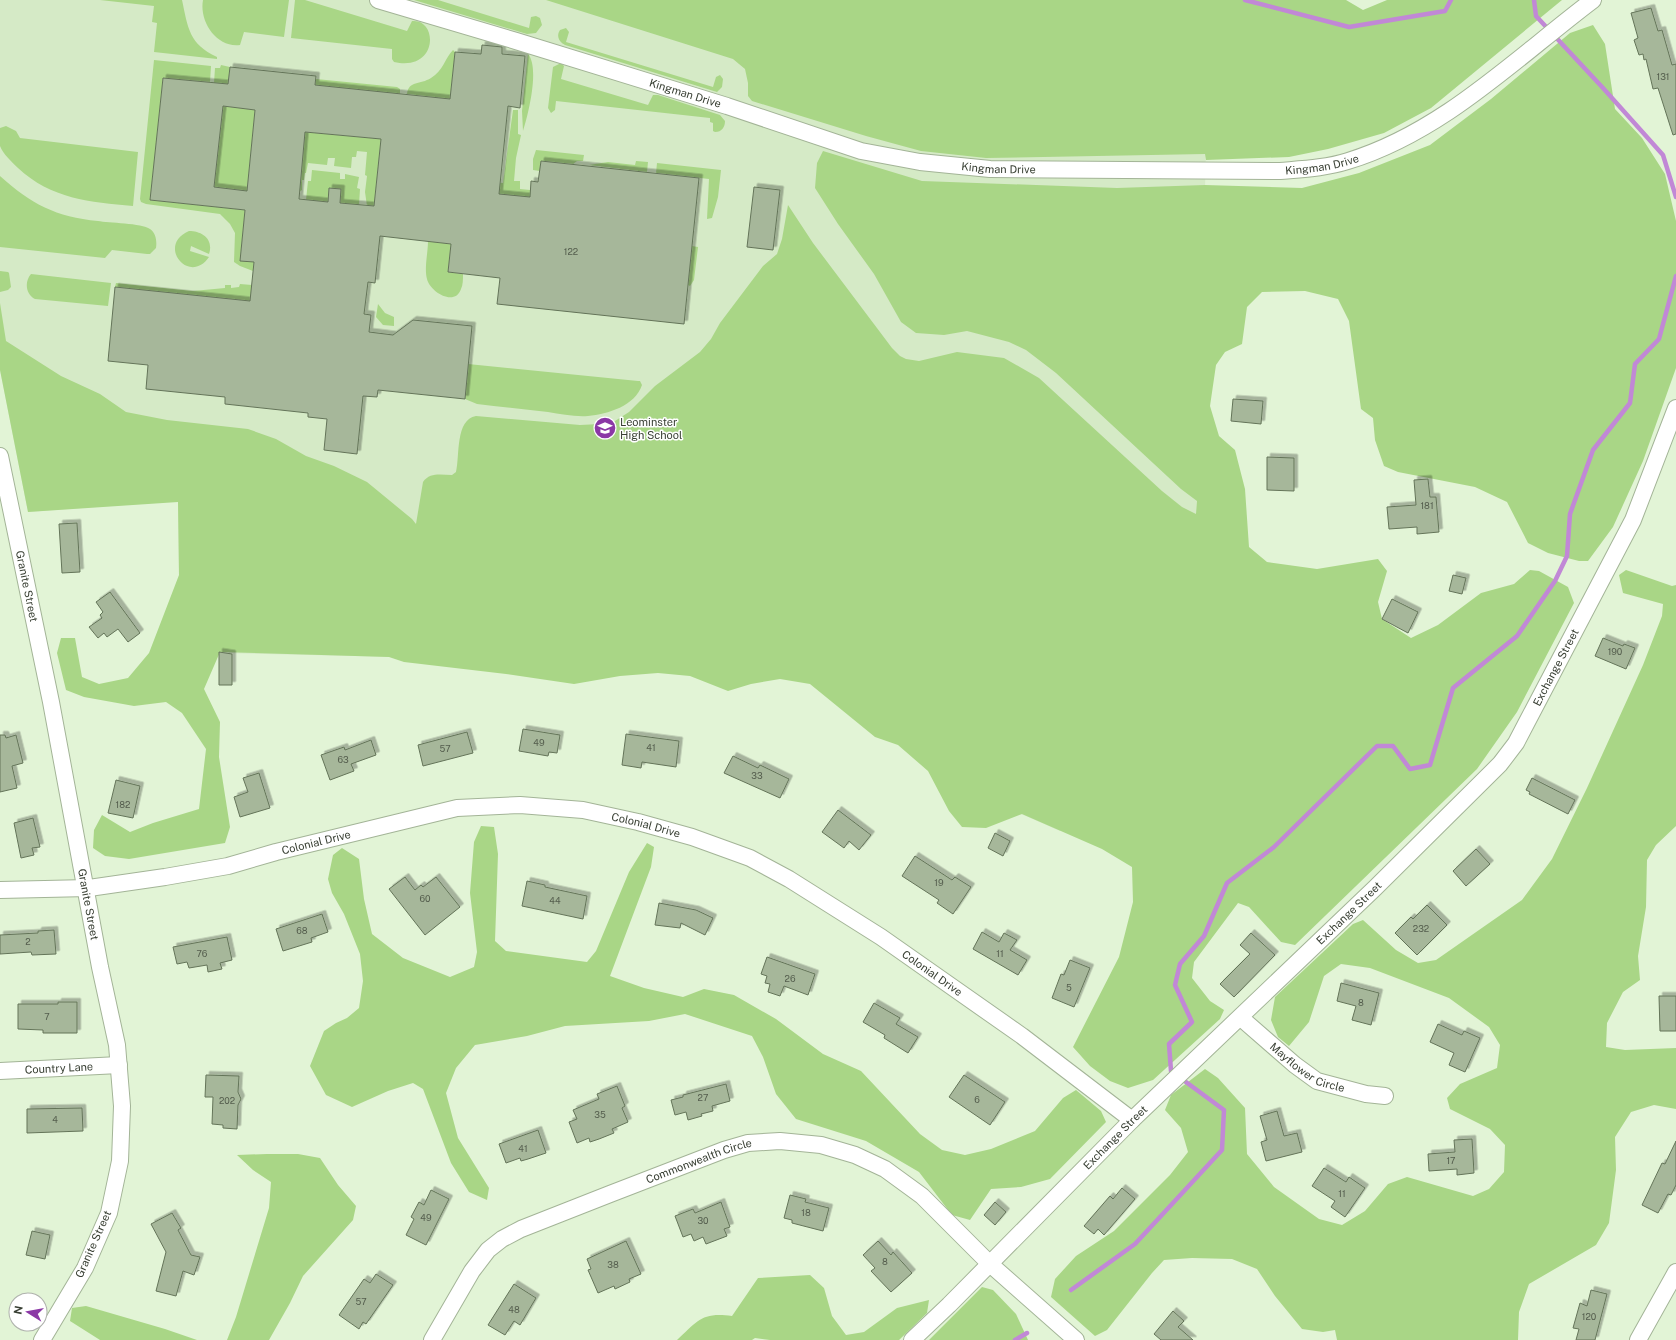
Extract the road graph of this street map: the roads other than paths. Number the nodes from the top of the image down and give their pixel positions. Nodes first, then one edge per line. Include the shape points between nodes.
1 (378, 0) edge
2 (1593, 0) edge
3 (1676, 408) edge
4 (0, 456) edge
5 (84, 888) junction
6 (0, 890) edge
7 (1241, 1018) junction
8 (119, 1066) junction
9 (0, 1071) edge
10 (1385, 1096) dead end
11 (1132, 1120) junction
12 (990, 1264) junction
13 (1676, 1272) edge
14 (42, 1340) edge
15 (432, 1340) edge
16 (912, 1340) edge
17 (1076, 1340) edge
18 (1638, 1340) edge

1 - 2 street, Kingman Drive via 727,106 861,151 920,162 990,169 1280,171 1348,161 1380,149 1424,127 1473,94
3 - 7 street, Exchange Street via 1633,520 1516,743 1489,775
4 - 5 street, Granite Street via 51,702
5 - 6 street, Colonial Drive
5 - 8 street, Granite Street via 117,1045
5 - 11 street, Colonial Drive via 228,866 457,808 520,805 583,810 638,822 692,837 750,858 788,879 881,937 1022,1036
7 - 10 street, Mayflower Circle via 1295,1066 1317,1081 1366,1094
7 - 11 street, Exchange Street
8 - 9 street, Country Lane
8 - 14 street, Granite Street via 122,1106 120,1161 109,1213 85,1268
11 - 12 street, Exchange Street
12 - 15 street, Commonwealth Circle via 922,1196 885,1169 855,1155 821,1145 780,1140 748,1143 610,1194 502,1239 488,1250 472,1271
12 - 16 street, Exchange Street
12 - 17 street, Commonwealth Circle
13 - 18 street

